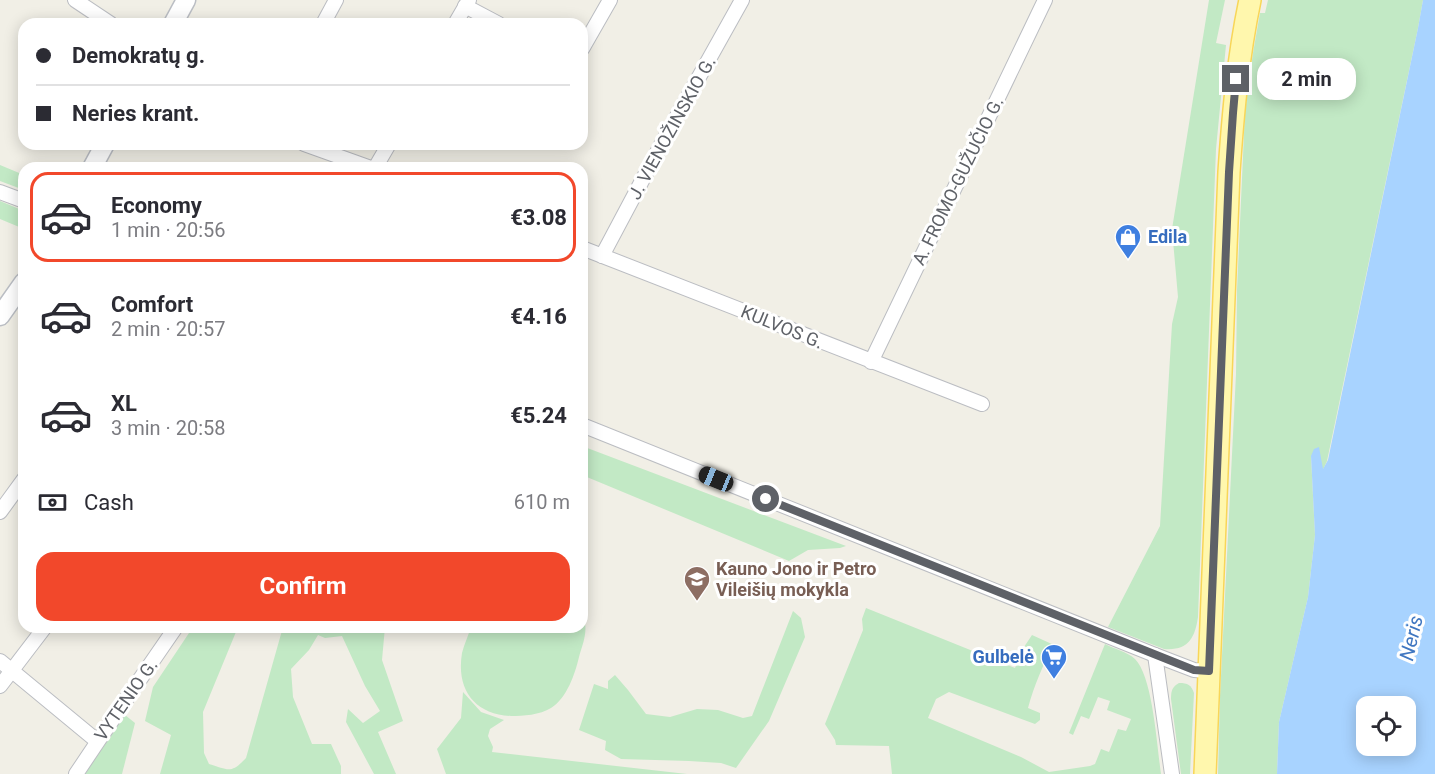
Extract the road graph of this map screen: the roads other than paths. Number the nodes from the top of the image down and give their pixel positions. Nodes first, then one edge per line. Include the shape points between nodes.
1 (75, 0) edge
2 (186, 0) edge
3 (336, 0) edge
4 (610, 0) edge
5 (742, 0) edge
6 (1045, 0) edge
7 (1250, 0) edge
8 (467, 3) edge
9 (102, 18) edge
10 (176, 18) edge
11 (326, 18) edge
12 (458, 18) edge
13 (491, 18) edge
14 (588, 38) edge
15 (321, 150) edge
16 (356, 162) edge
17 (0, 192) edge
18 (18, 199) edge
19 (588, 250) edge
20 (602, 256) junction
21 (18, 290) edge
22 (0, 315) edge
23 (871, 362) junction
24 (982, 404) dead end
25 (588, 427) edge
26 (18, 487) edge
27 (0, 512) edge
28 (40, 633) edge
29 (172, 633) edge
30 (1155, 655) junction
31 (0, 661) edge
32 (12, 671) junction
33 (1209, 671) junction
34 (0, 686) edge
35 (97, 741) junction
36 (76, 774) edge
37 (1172, 774) edge
38 (1205, 774) edge

1 - 9 street
2 - 10 main road
3 - 11 street
4 - 14 street
5 - 20 street, J. VIENOŽINSKIO G.
6 - 23 street, A. FROMO-GUŽUČIO G.
7 - 33 main road via 1233,113
8 - 12 street
8 - 13 street
15 - 16 street
17 - 18 street
19 - 20 street, KULVOS G.
20 - 23 street, KULVOS G.
21 - 22 main road
23 - 24 street, KULVOS G.
25 - 30 street
26 - 27 street
28 - 32 street
29 - 35 street, VYTENIO G.
30 - 33 street via 1194,670
30 - 37 street
31 - 32 street
32 - 34 street
32 - 35 street
33 - 38 main road
35 - 36 street, VYTENIO G.

